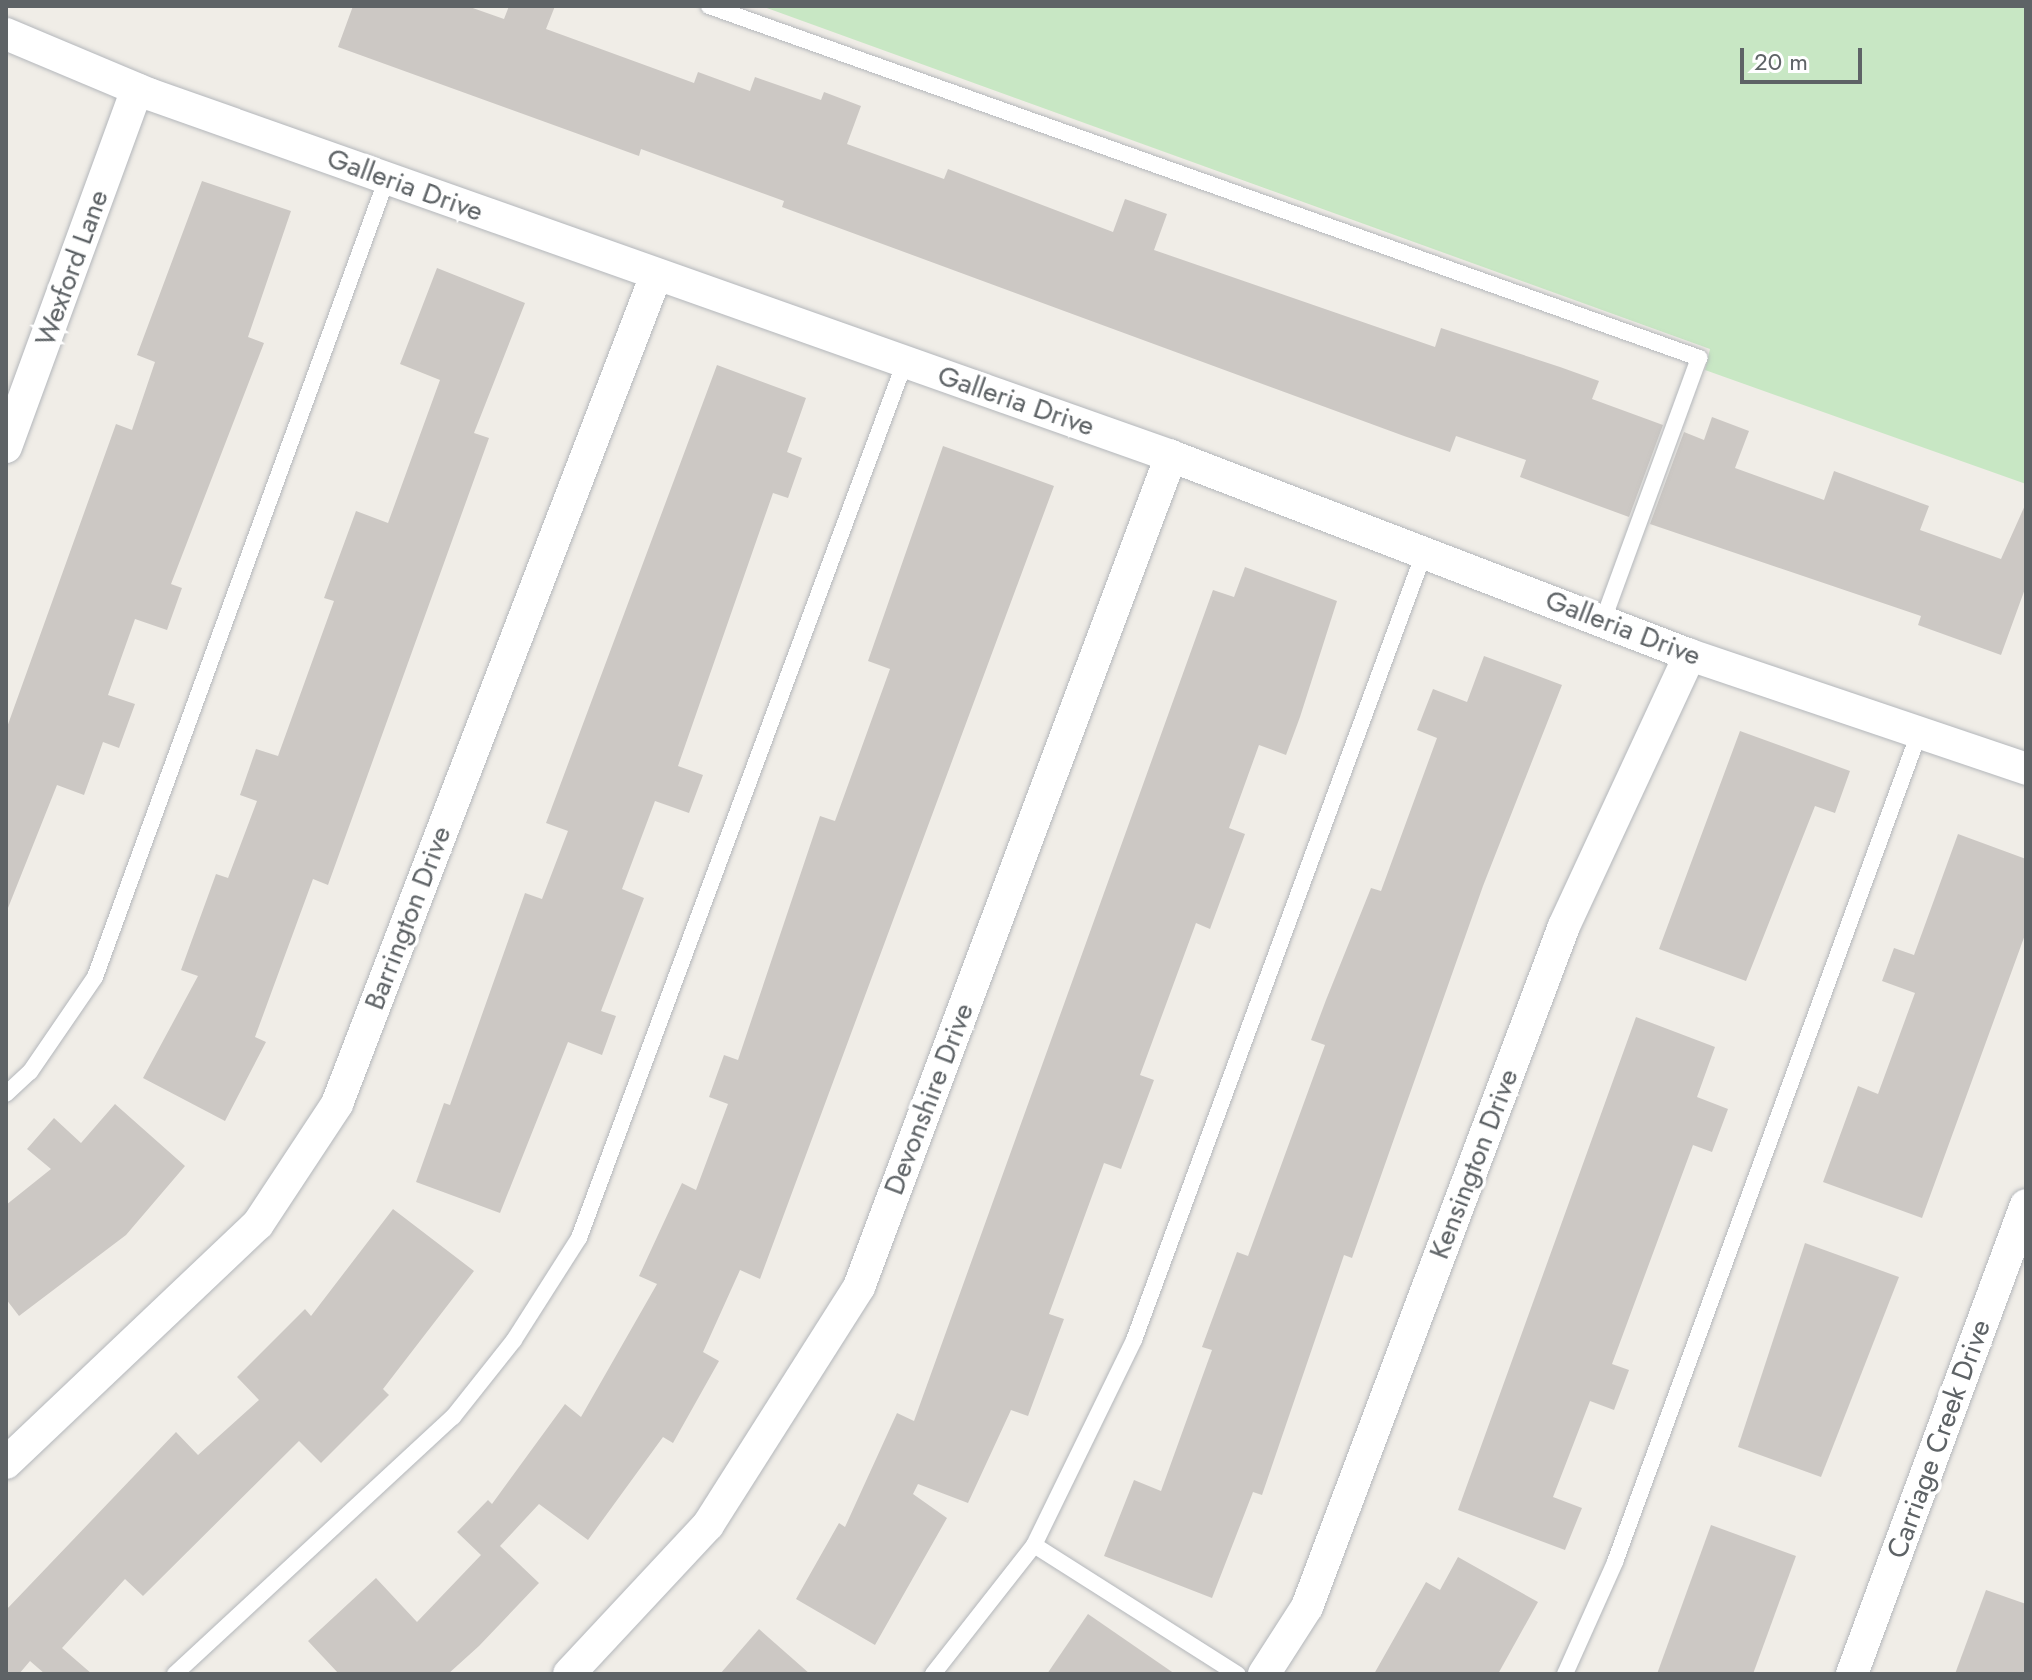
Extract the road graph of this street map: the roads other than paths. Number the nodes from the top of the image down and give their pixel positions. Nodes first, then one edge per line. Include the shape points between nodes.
1 (709, 6) edge
2 (6, 34) edge
3 (137, 89) junction
4 (387, 178) junction
5 (656, 275) junction
6 (905, 362) junction
7 (6, 447) edge
8 (1171, 456) junction
9 (1424, 553) junction
10 (1603, 621) junction
11 (1690, 655) junction
12 (1919, 733) junction
13 (2026, 769) edge
14 (6, 1094) edge
15 (2026, 1205) edge
16 (6, 1463) edge
17 (1034, 1545) junction
18 (175, 1674) edge
19 (569, 1674) edge
20 (933, 1674) edge
21 (1237, 1674) edge
22 (1264, 1674) edge
23 (1565, 1674) edge
24 (1852, 1674) edge

1 - 10 lane via 1699,358
2 - 3 street, Galleria Drive
3 - 4 street, Galleria Drive
3 - 7 street, Wexford Lane
4 - 5 street, Galleria Drive
4 - 14 lane via 95,977 30,1072
5 - 6 street, Galleria Drive
5 - 16 street, Barrington Drive via 337,1104 258,1224
6 - 8 street, Galleria Drive
6 - 18 lane via 579,1238 514,1340 453,1417
8 - 9 street, Galleria Drive
8 - 19 street, Devonshire Drive via 859,1287 708,1525
9 - 10 street, Galleria Drive
9 - 17 lane via 1134,1340
10 - 11 street, Galleria Drive
11 - 12 street, Galleria Drive
11 - 22 street, Kensington Drive via 1564,926 1307,1607
12 - 13 street, Galleria Drive
12 - 23 lane via 1615,1562
15 - 24 street, Carriage Creek Drive
17 - 20 lane
17 - 21 lane

